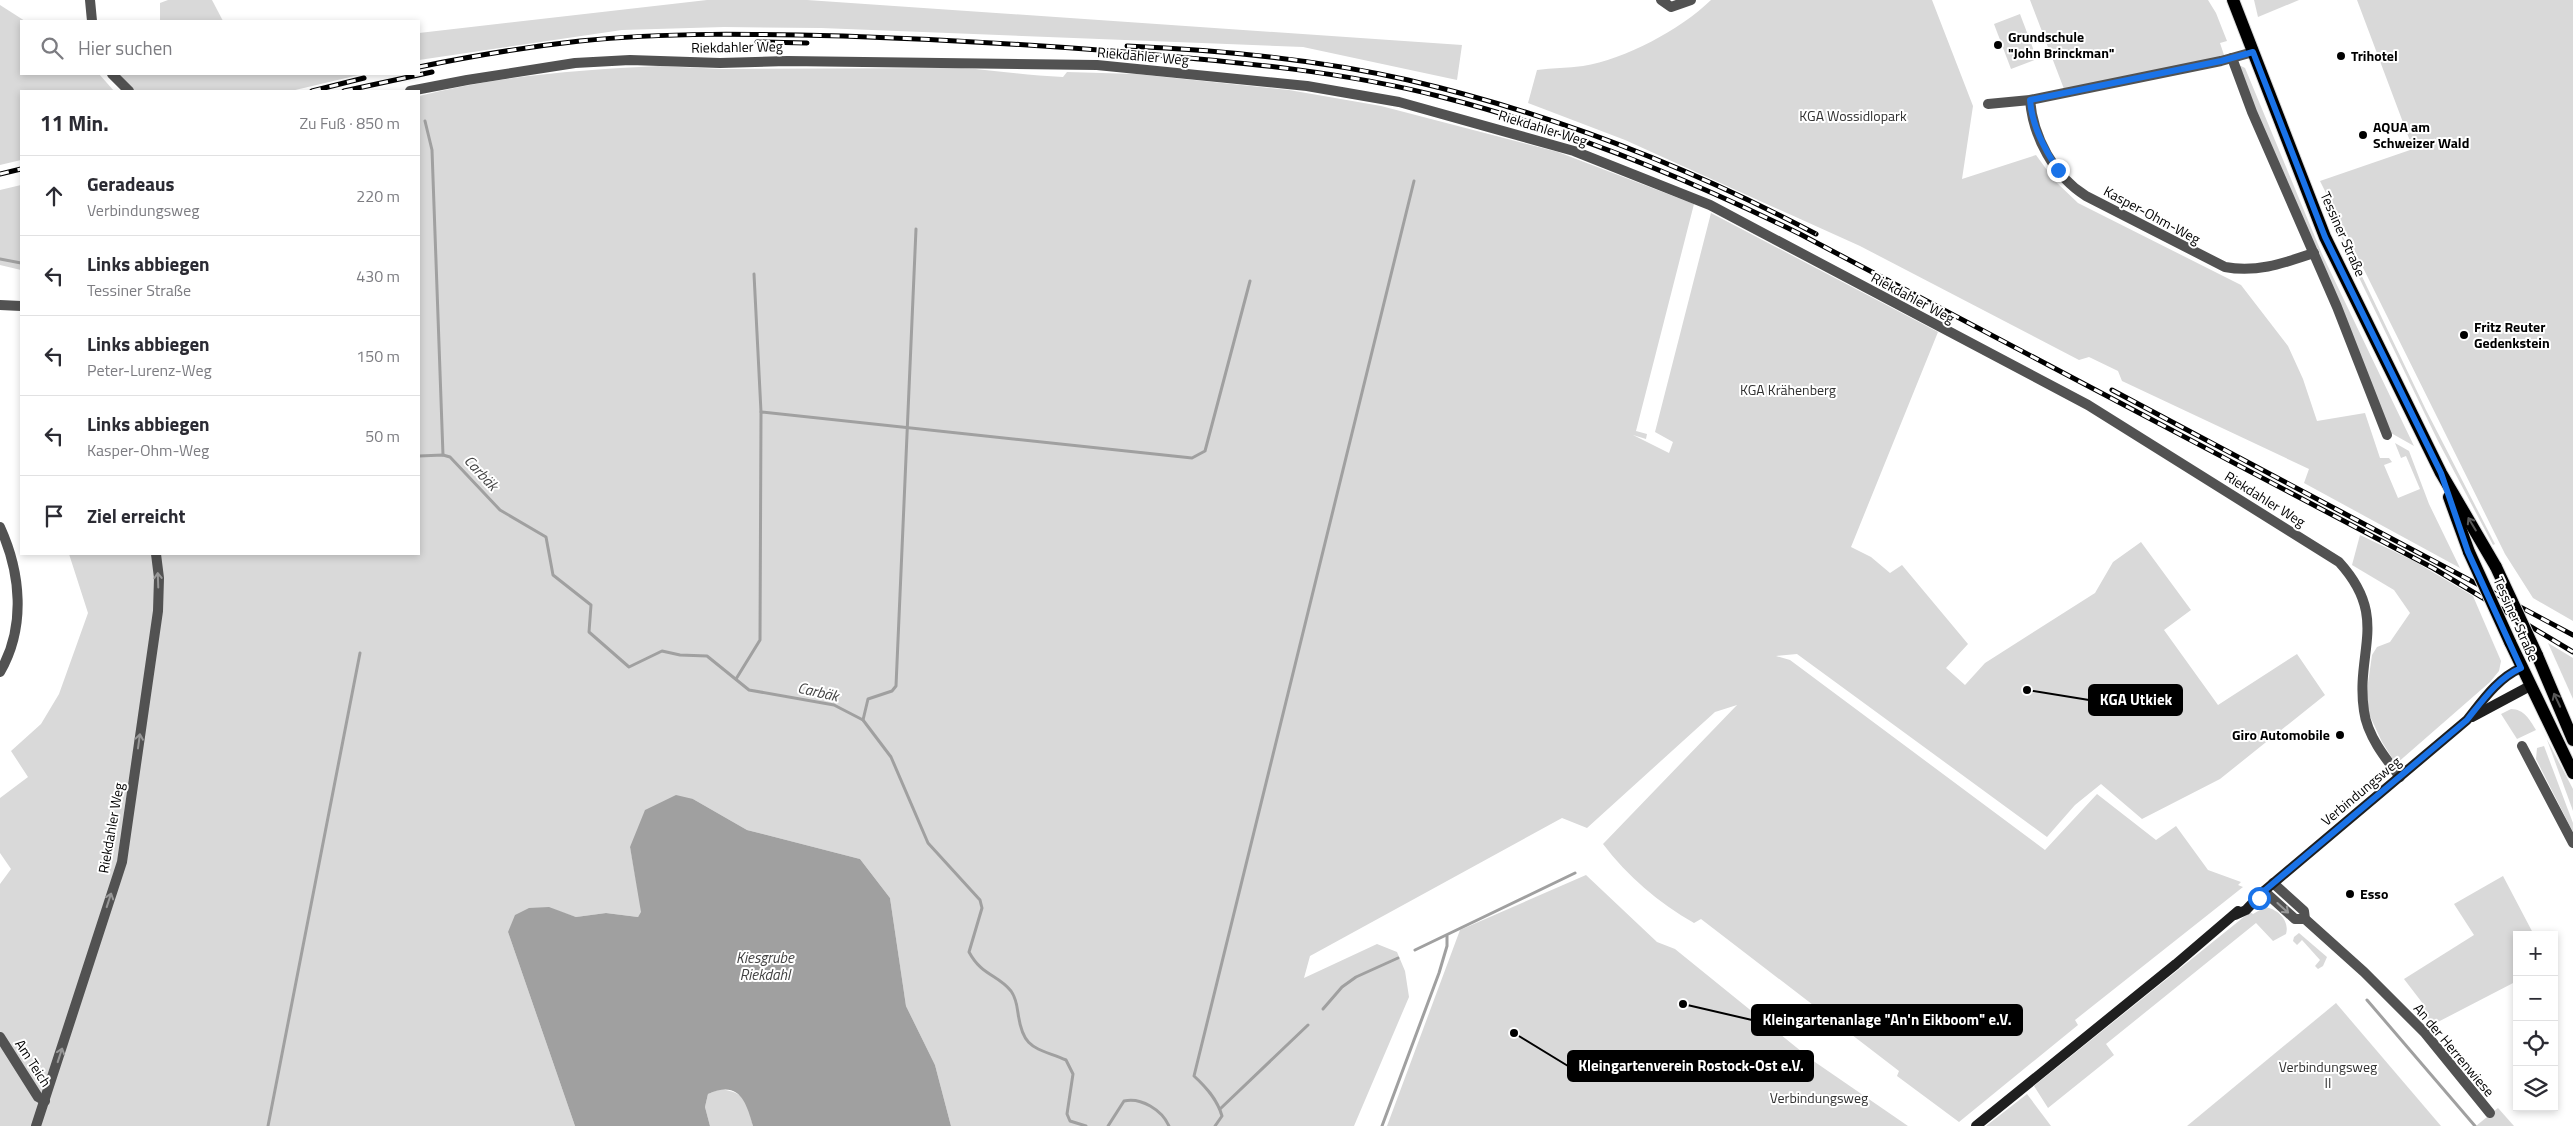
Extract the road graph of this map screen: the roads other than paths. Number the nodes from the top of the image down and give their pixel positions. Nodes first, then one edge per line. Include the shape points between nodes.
1 (90, 0) edge
2 (1661, 0) edge
3 (1691, 0) edge
4 (2233, 0) edge
5 (92, 20) edge
6 (2253, 52) junction
7 (2232, 58) junction
8 (113, 75) edge
9 (128, 90) edge
10 (416, 90) edge
11 (2030, 100) junction
12 (1988, 104) dead end
13 (2314, 253) junction
14 (0, 305) edge
15 (20, 306) edge
16 (2387, 435) dead end
17 (2441, 473) junction
18 (0, 527) edge
19 (156, 555) edge
20 (2538, 658) junction
21 (2521, 668) junction
22 (0, 672) edge
23 (2547, 678) junction
24 (2530, 686) junction
25 (2467, 720) junction
26 (2573, 740) edge
27 (2522, 746) dead end
28 (2573, 773) edge
29 (2400, 777) junction
30 (2573, 843) edge
31 (2272, 883) junction
32 (2264, 891) junction
33 (2305, 919) junction
34 (0, 1037) edge
35 (45, 1101) junction
36 (2490, 1113) dead end
37 (36, 1126) edge
38 (1976, 1126) edge

1 - 5 street
2 - 3 street via 1671,7
4 - 6 main road, Tessiner Straße
6 - 7 street
6 - 17 main road, Tessiner Straße via 2325,237
7 - 11 street
7 - 13 street
8 - 9 street
10 - 29 street, Riekdahler Weg via 555,66 630,60 1097,65 1307,86 1399,102 1574,151 1710,205 2055,387 2141,437 2339,562 2358,588 2366,612 2368,635 2363,685 2367,723 2380,750
11 - 12 street
11 - 13 street, Kasper-Ohm-Weg via 2034,122 2047,153 2068,182 2086,196 2225,267 2238,270 2265,268
13 - 16 street
14 - 15 street
20 -> 17 main road, Tessiner Straße, bridge via 2496,567
17 - 21 main road, Tessiner Straße, bridge via 2468,552
18 - 22 street via 15,575 18,608 14,641
35 -> 19 street, Riekdahler Weg via 122,862 158,610
20 - 21 main road
20 - 23 main road, Tessiner Straße
21 - 24 main road, Tessiner Straße
21 - 25 main road, Verbindungsweg via 2510,673 2486,695
23 - 24 main road
26 -> 23 main road, Tessiner Straße
24 - 25 main road, Verbindungsweg
24 - 28 main road, Tessiner Straße
25 - 29 main road, Verbindungsweg
27 - 30 street
29 - 31 main road, Verbindungsweg
31 - 32 main road, Verbindungsweg
31 - 33 street via 2304,911
32 -> 33 street via 2295,919
32 - 38 main road, Verbindungsweg via 2246,910 2235,915
33 - 36 street, An der Herrenwiese via 2355,963 2425,1033
34 - 35 street, Am Teich via 38,1097
35 - 37 street, Riekdahler Weg

